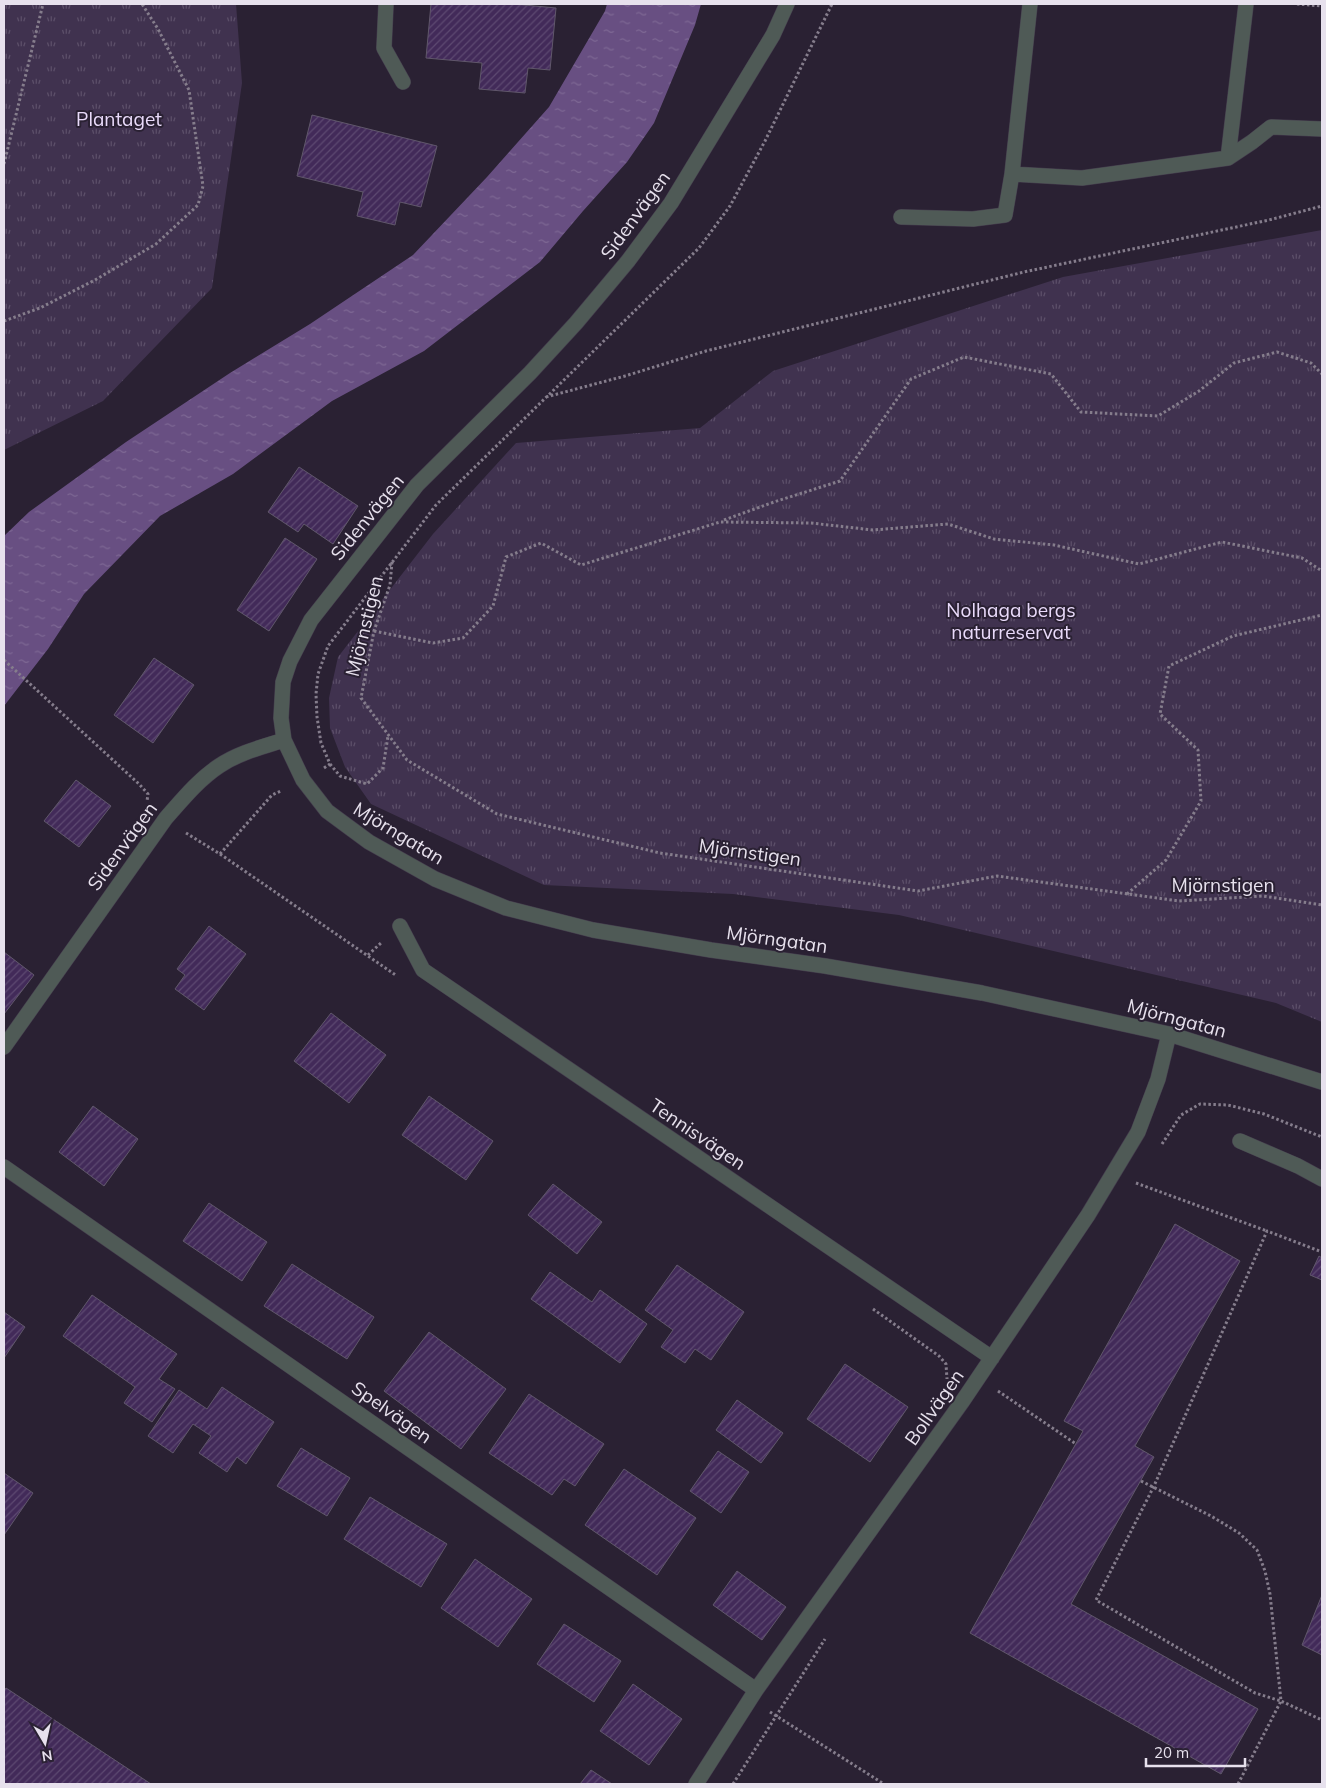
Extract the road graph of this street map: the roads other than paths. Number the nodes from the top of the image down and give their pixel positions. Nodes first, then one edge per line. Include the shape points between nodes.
1 (386, 4) edge
2 (787, 4) edge
3 (1030, 4) edge
4 (1246, 4) edge
5 (403, 82) dead end
6 (1322, 129) edge
7 (1228, 158) junction
8 (1012, 174) junction
9 (900, 217) dead end
10 (284, 740) junction
11 (400, 926) dead end
12 (1169, 1034) junction
13 (4, 1046) edge
14 (1322, 1082) edge
15 (1240, 1141) dead end
16 (4, 1166) edge
17 (1322, 1179) edge
18 (992, 1358) junction
19 (754, 1694) junction
20 (696, 1784) edge

1 - 5 street via 384,48
2 - 10 street, Sidenvägen via 773,35 671,203 628,261 530,373 417,486 311,620 290,660 283,682 281,718
3 - 8 street
4 - 7 street
6 - 7 street via 1270,127
7 - 8 street via 1082,178
8 - 9 street via 1005,215 939,220
10 - 12 street, Mjörngatan via 303,780 327,812 369,842 435,879 506,908 593,930 982,993
10 - 13 street, Sidenvägen via 219,766 188,793 166,818
11 - 18 street, Tennisvägen via 423,970
12 - 14 street, Mjörngatan
12 - 18 street, Bollvägen via 1158,1078 1138,1132 1088,1215
15 - 17 street
16 - 19 street, Spelvägen
18 - 19 street, Bollvägen
19 - 20 street, Bollvägen

